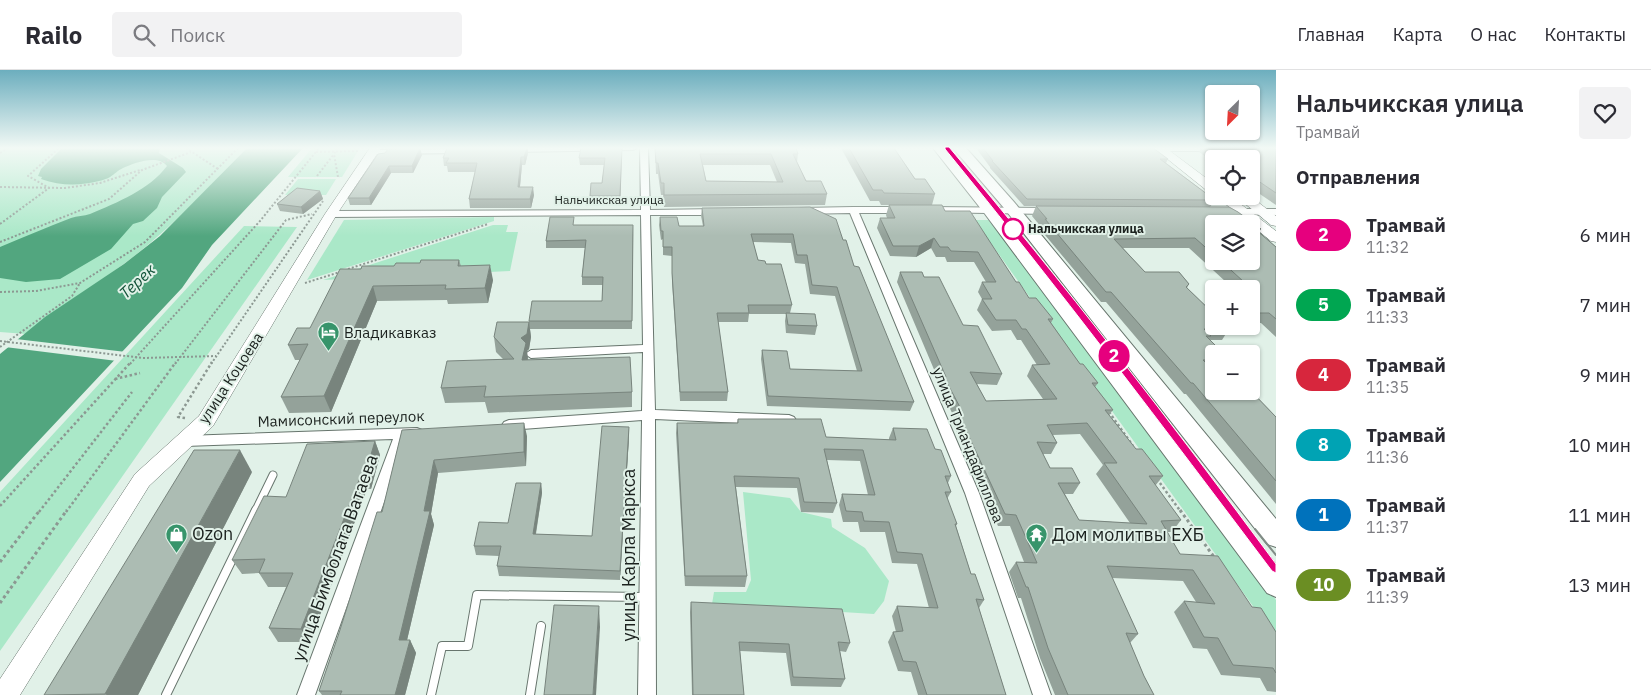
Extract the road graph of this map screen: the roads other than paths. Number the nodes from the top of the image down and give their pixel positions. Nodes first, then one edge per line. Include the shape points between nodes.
1 (352, 177) edge
2 (644, 177) edge
3 (963, 177) edge
4 (984, 177) edge
5 (1234, 205) edge
6 (1258, 205) edge
7 (853, 210) junction
8 (794, 211) edge
9 (990, 211) junction
10 (1014, 211) junction
11 (1058, 211) edge
12 (645, 212) junction
13 (725, 212) edge
14 (1223, 212) edge
15 (1243, 212) junction
16 (1270, 212) edge
17 (331, 214) junction
18 (1276, 222) edge
19 (1276, 238) edge
20 (649, 348) junction
21 (531, 354) dead end
22 (648, 415) junction
23 (789, 420) edge
24 (491, 427) edge
25 (432, 431) edge
26 (402, 434) junction
27 (185, 441) junction
28 (272, 475) dead end
29 (1276, 537) edge
30 (1273, 576) edge
31 (647, 597) junction
32 (541, 626) dead end
33 (5, 695) edge
34 (166, 695) edge
35 (306, 695) edge
36 (431, 695) edge
37 (530, 695) edge
38 (646, 695) edge
39 (1042, 695) edge

1 - 17 street, улица Коцоева
2 - 12 street, улица Карла Маркса
3 - 9 main road
4 - 10 main road
5 - 15 street
6 - 16 street
7 - 8 street
7 - 9 street
7 - 39 street, улица Триандафиллова via 972,492
9 - 10 street
9 - 30 main road
10 - 11 street
10 - 29 main road
12 - 13 street, Нальчикская улица
12 - 17 street, Нальчикская улица
12 - 20 street, улица Карла Маркса
14 - 15 street
15 - 16 street
15 - 19 street
16 - 18 street
17 - 27 street, улица Коцоева via 206,421
20 - 21 street
20 - 22 street, улица Карла Маркса
22 - 23 street
22 - 24 street
22 - 31 street, улица Карла Маркса
25 - 26 street, Мамисонский переулок
26 - 27 street, Мамисонский переулок
26 - 35 street, улица Бимболата Ватаева
27 - 33 street, улица Коцоева via 142,480
28 - 34 lane
31 - 36 lane via 476,595 468,646 442,646
31 - 38 street, улица Карла Маркса
32 - 37 lane

